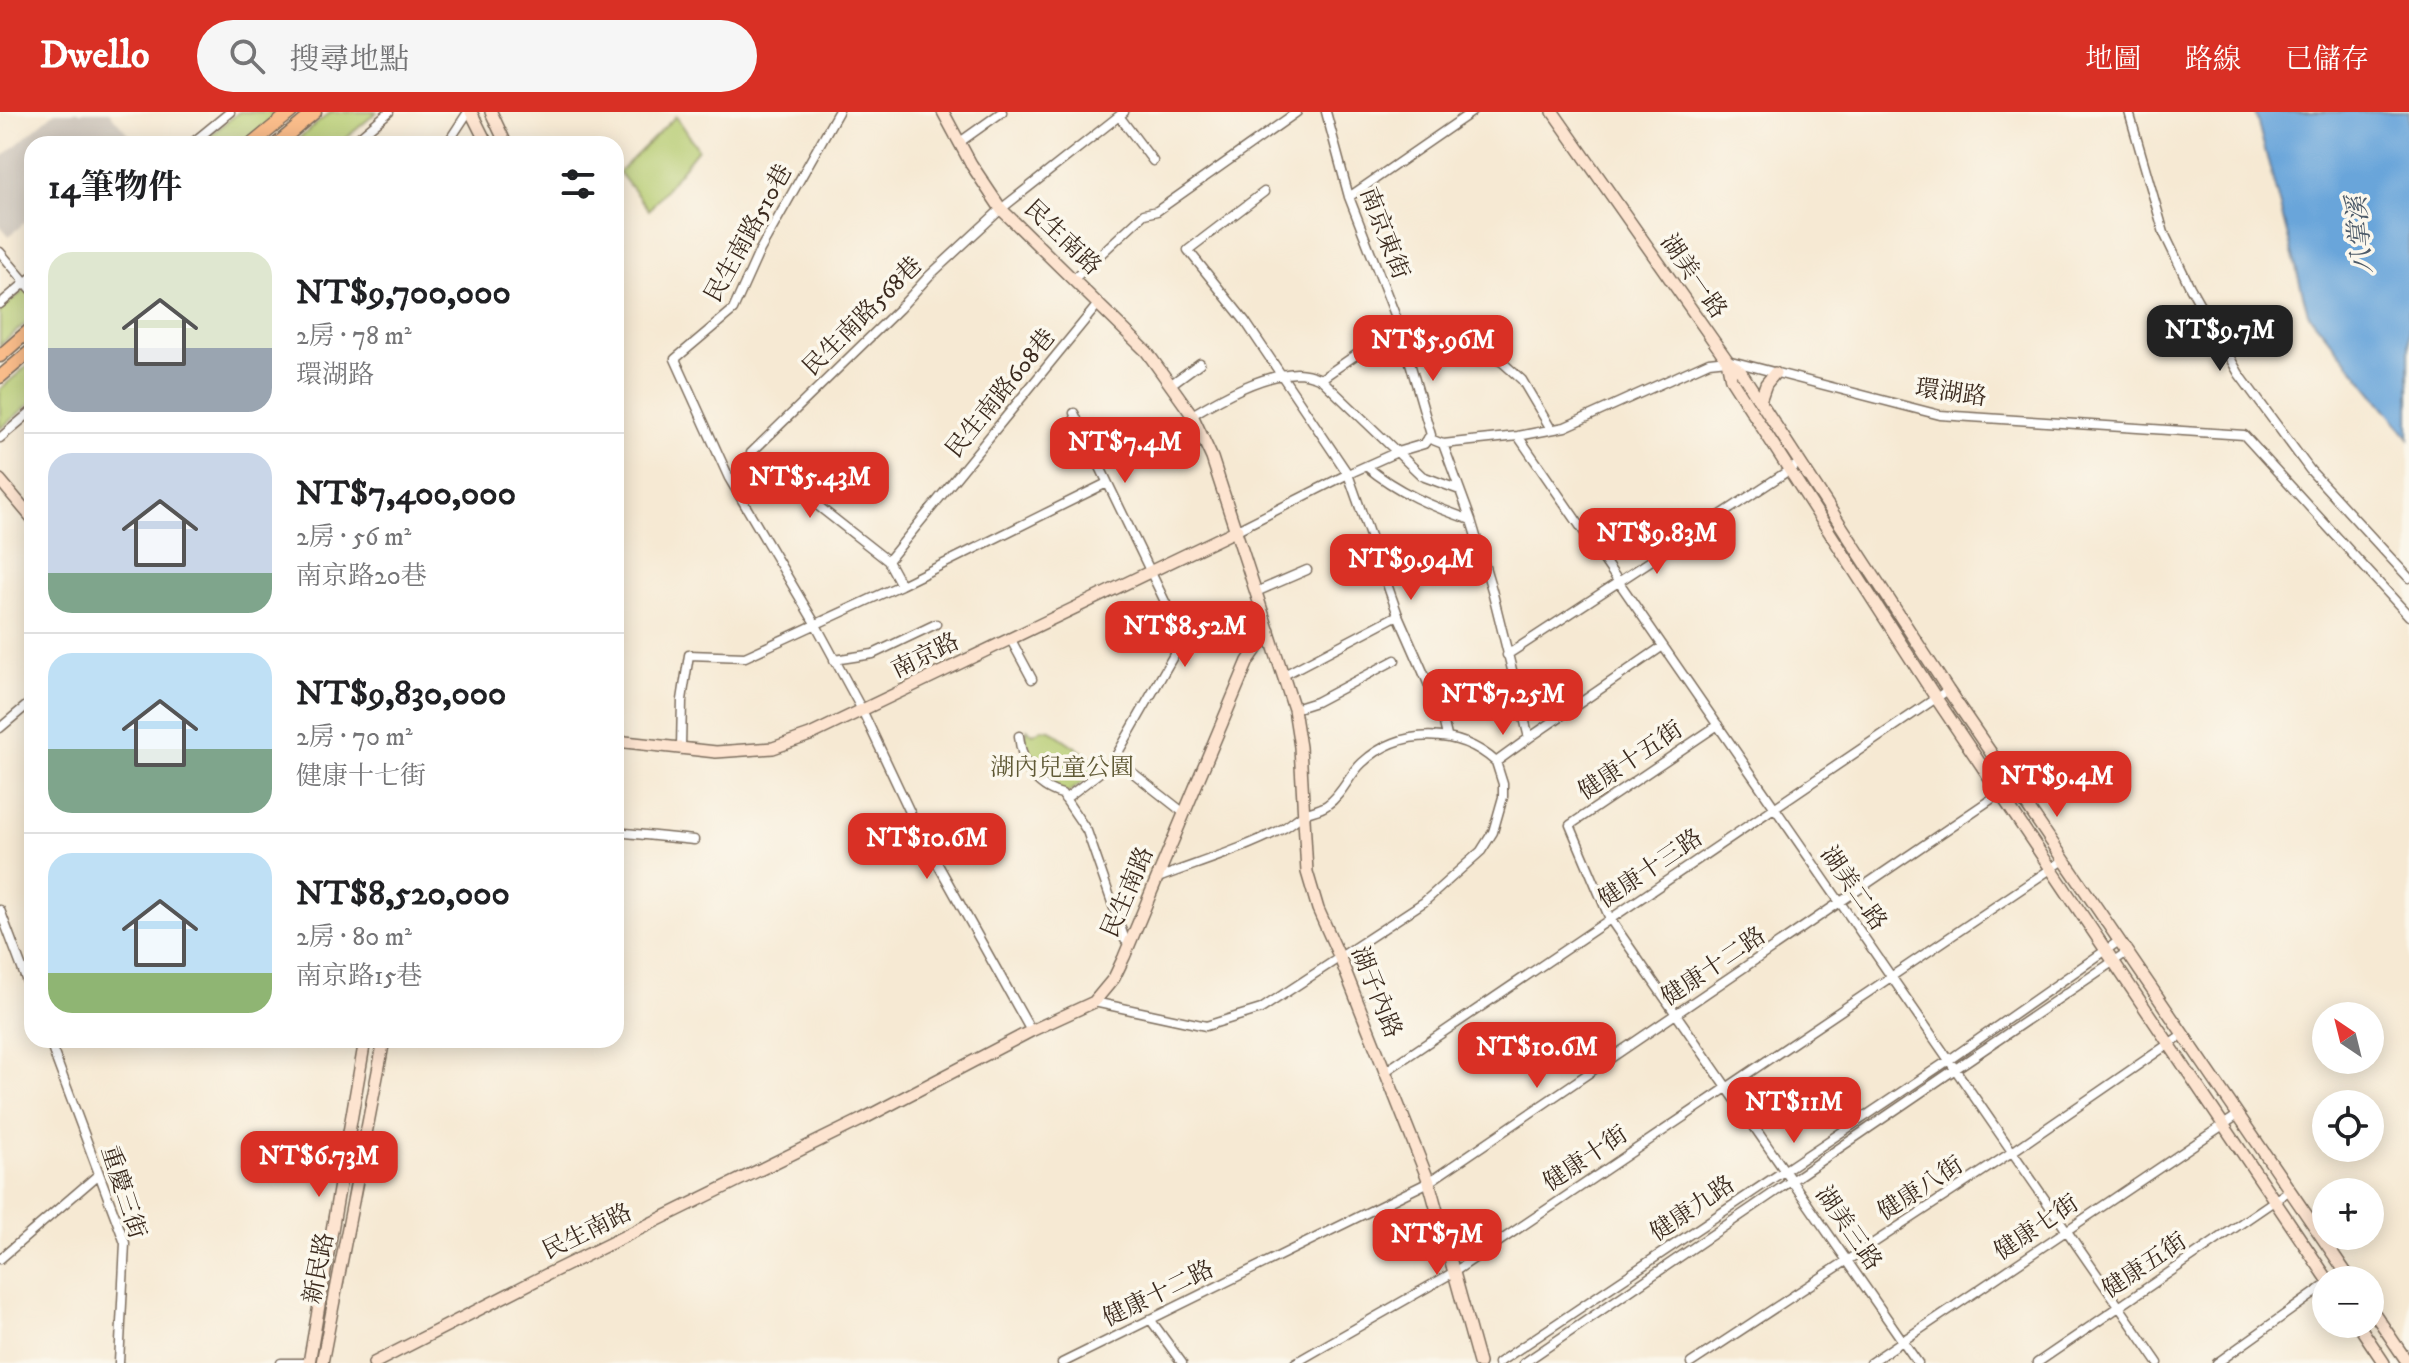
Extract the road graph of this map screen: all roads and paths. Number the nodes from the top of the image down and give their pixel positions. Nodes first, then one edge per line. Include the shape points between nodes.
1 (230, 112) edge
2 (291, 112) edge
3 (315, 112) edge
4 (389, 112) edge
5 (470, 112) edge
6 (491, 112) edge
7 (838, 112) edge
8 (1002, 112) edge
9 (1297, 112) edge
10 (1326, 112) edge
11 (1472, 112) edge
12 (1553, 112) edge
13 (2129, 112) edge
14 (1121, 114) edge
15 (948, 115) edge
16 (201, 136) edge
17 (262, 136) edge
18 (286, 136) edge
19 (360, 136) edge
20 (453, 136) edge
21 (483, 136) edge
22 (502, 136) edge
23 (960, 142) junction
24 (1153, 161) dead end
25 (1264, 192) dead end
26 (1349, 197) junction
27 (1001, 209) junction
28 (0, 252) edge
29 (24, 277) edge
30 (1075, 278) junction
31 (24, 287) edge
32 (1099, 303) junction
33 (0, 304) edge
34 (1399, 325) junction
35 (24, 335) edge
36 (0, 356) edge
37 (24, 357) edge
38 (1727, 360) junction
39 (1200, 363) dead end
40 (1775, 373) junction
41 (1736, 375) junction
42 (1283, 376) junction
43 (0, 377) edge
44 (1321, 379) junction
45 (1170, 385) junction
46 (1760, 401) junction
47 (1074, 413) dead end
48 (1192, 415) junction
49 (24, 418) edge
50 (1551, 429) junction
51 (1518, 436) junction
52 (0, 438) edge
53 (1428, 438) junction
54 (1443, 444) junction
55 (1397, 452) junction
56 (1800, 463) junction
57 (1366, 466) junction
58 (1789, 470) junction
59 (1348, 474) junction
60 (0, 480) edge
61 (1107, 483) junction
62 (1457, 489) junction
63 (24, 508) edge
64 (1471, 520) junction
65 (1237, 530) junction
66 (888, 561) junction
67 (1148, 570) junction
68 (1307, 570) dead end
69 (2409, 578) edge
70 (1619, 582) junction
71 (901, 585) junction
72 (1256, 592) junction
73 (1398, 615) junction
74 (2409, 616) edge
75 (936, 624) dead end
76 (816, 625) junction
77 (1269, 631) junction
78 (1010, 638) junction
79 (1663, 646) junction
80 (1507, 655) junction
81 (834, 660) junction
82 (1395, 660) dead end
83 (1284, 675) junction
84 (1032, 679) dead end
85 (1948, 690) junction
86 (1936, 698) junction
87 (24, 708) edge
88 (1294, 709) junction
89 (862, 710) junction
90 (1718, 725) junction
91 (0, 728) edge
92 (1019, 736) dead end
93 (1447, 736) junction
94 (1529, 738) junction
95 (624, 742) edge
96 (681, 747) junction
97 (1496, 762) junction
98 (1112, 763) junction
99 (2012, 785) junction
100 (1999, 793) junction
101 (1065, 799) junction
102 (1775, 808) junction
103 (1184, 813) junction
104 (1302, 815) junction
105 (624, 833) edge
106 (694, 840) dead end
107 (2064, 860) junction
108 (2050, 868) junction
109 (1158, 878) junction
110 (1841, 903) junction
111 (0, 910) edge
112 (1610, 919) junction
113 (2119, 941) junction
114 (1130, 944) junction
115 (2127, 952) junction
116 (2109, 956) junction
117 (1340, 958) junction
118 (24, 974) edge
119 (1892, 977) junction
120 (1094, 1002) junction
121 (1677, 1015) junction
122 (1031, 1031) junction
123 (2183, 1034) junction
124 (2168, 1043) junction
125 (52, 1048) edge
126 (364, 1048) edge
127 (382, 1048) edge
128 (1949, 1060) junction
129 (1956, 1070) junction
130 (1386, 1071) junction
131 (1726, 1086) junction
132 (2238, 1115) junction
133 (2224, 1125) junction
134 (2012, 1152) junction
135 (1785, 1170) junction
136 (99, 1174) junction
137 (1429, 1182) junction
138 (1792, 1182) junction
139 (2290, 1190) junction
140 (2275, 1200) junction
141 (2067, 1230) junction
142 (0, 1259) edge
143 (1847, 1260) junction
144 (2318, 1266) edge
145 (2341, 1266) edge
146 (1454, 1272) junction
147 (2312, 1294) edge
148 (2119, 1307) junction
149 (1150, 1319) junction
150 (2384, 1328) edge
151 (2367, 1338) edge
152 (1903, 1341) junction
153 (119, 1363) edge
154 (281, 1363) edge
155 (306, 1363) edge
156 (322, 1363) edge
157 (374, 1363) edge
158 (1062, 1363) edge
159 (1182, 1363) edge
160 (1295, 1363) edge
161 (1479, 1363) edge
162 (1498, 1363) edge
163 (1524, 1363) edge
164 (1691, 1363) edge
165 (1870, 1363) edge
166 (1918, 1363) edge
167 (2037, 1363) edge
168 (2158, 1363) edge
169 (2217, 1363) edge
170 (2384, 1363) edge
171 (2408, 1363) edge

1 - 16 street
2 - 17 main road
3 - 18 main road
4 - 19 street
5 - 20 street
5 - 21 street
6 - 22 street
7 - 76 street, 民生南路510巷 via 760,250 733,310 675,359 729,478
8 - 23 street
9 - 30 street via 1157,211 1144,214
10 - 26 street, 南京東街
11 - 26 street
12 - 38 street, 湖美一路
13 - 69 street via 2164,233 2239,374 2310,470
14 - 24 street
14 - 27 street, 民生南路568巷
15 - 23 street, 民生南路
23 - 27 street, 民生南路
25 - 42 street via 1188,250
26 - 34 street, 南京東街
27 - 30 street, 民生南路
27 - 66 street, 民生南路568巷 via 751,453
28 - 29 street
30 - 32 street, 民生南路
31 - 33 street
32 - 45 street, 民生南路 via 1147,352
32 - 66 street, 民生南路608巷
34 - 44 street
34 - 50 street via 1419,324 1502,362 1522,380
34 - 53 street, 南京東街
35 - 36 main road
37 - 43 main road
38 - 40 street, 環湖路
38 - 41 street, 湖美一路
38 - 50 street via 1709,362
39 - 45 street
40 - 46 street
40 - 74 street, 環湖路 via 1940,415 2244,435
41 - 46 street
41 - 58 street, 湖美一路
42 - 44 street via 1300,373
42 - 48 street via 1230,393
42 - 59 street
44 - 55 street
45 - 48 street, 民生南路
46 - 56 street
47 - 61 street
48 - 65 street, 民生南路
49 - 52 street
50 - 51 street
51 - 54 street
51 - 70 street, 湖美二路
53 - 54 street
53 - 55 street
54 - 62 street
55 - 57 street
55 - 62 street via 1422,476
56 - 58 street
56 - 85 street
57 - 59 street
57 - 64 street via 1418,500
58 - 70 street
58 - 86 street, 湖美一路
59 - 65 street
59 - 73 street
60 - 63 street
61 - 67 street
61 - 71 street
62 - 64 street
64 - 80 street
65 - 67 street, 南京路
65 - 72 street, 民生南路
66 - 71 street
67 - 78 street, 南京路
67 - 98 street via 1183,639
68 - 72 street
70 - 79 street, 湖美二路
70 - 80 street
71 - 76 street
72 - 77 street, 民生南路
73 - 83 street
73 - 93 street
75 - 81 street via 873,654
76 - 81 street
76 - 96 street via 745,657 689,655
77 - 83 street, 湖子內路
77 - 103 street, 民生南路 via 1248,661
78 - 84 street
78 - 89 street, 南京路
79 - 90 street, 湖美二路
79 - 94 street
80 - 94 street
81 - 89 street
82 - 88 street
83 - 88 street, 湖子內路
85 - 86 street
85 - 99 street
86 - 100 street, 湖美一路
86 - 102 street, 健康十三路
87 - 91 street
88 - 104 street, 湖子內路
89 - 96 street, 南京路 via 773,748 716,752
89 - 122 street via 917,827
90 - 102 street, 湖美二路
90 - 112 street, 健康十五街 via 1570,825
92 - 101 street via 1021,755 1032,775 1047,791
93 - 97 street via 1474,744
93 - 104 street via 1415,737 1388,747 1362,763 1327,805
94 - 97 street
95 - 96 street, 南京路
97 - 117 street via 1503,797 1481,851 1424,902
98 - 101 street
98 - 103 street via 1123,765
99 - 100 street
99 - 107 street
100 - 108 street, 湖美一路
100 - 110 street, 健康十二路
101 - 114 street via 1087,831
102 - 110 street, 湖美二路
102 - 112 street, 健康十三路
103 - 109 street, 民生南路
104 - 109 street via 1248,845
104 - 117 street, 湖子內路 via 1307,872
105 - 106 street
107 - 108 street
107 - 113 street
108 - 116 street, 湖美一路
108 - 119 street, 健康十街
109 - 114 street, 民生南路
110 - 119 street, 湖美二路
110 - 121 street, 健康十二路
111 - 118 street
112 - 121 street, 湖美三路
112 - 130 street, 健康十三路
113 - 115 street
113 - 116 street
114 - 120 street, 民生南路 via 1114,978
115 - 116 street, 健康九路
115 - 123 street
116 - 124 street, 湖美一路
116 - 128 street, 健康九路
116 - 129 street, 健康九路
117 - 120 street via 1261,1009 1206,1026
117 - 130 street, 湖子內路
119 - 128 street, 湖美二路
119 - 131 street, 健康十街
120 - 122 street, 民生南路
121 - 131 street, 湖美三路
121 - 137 street, 健康十二路
122 - 157 street, 民生南路
123 - 124 street
123 - 132 street
124 - 133 street, 湖美一路
124 - 134 street, 健康八街
125 - 136 street, 重慶三街
126 - 155 street, 新民路
127 - 156 street, 新民路
128 - 129 street, 湖美二路
128 - 135 street, 健康九路
129 - 134 street, 湖美二路
129 - 138 street, 健康九路
130 - 137 street, 湖子內路
131 - 135 street, 湖美三路
131 - 146 street, 健康十街
132 - 133 street
132 - 139 street
133 - 140 street, 湖美一路
133 - 141 street, 健康七街
134 - 141 street, 湖美二路
134 - 143 street, 健康八街
135 - 138 street, 湖美三路
135 - 162 street, 健康九路
136 - 142 street
136 - 153 street, 重慶三街 via 125,1243
137 - 146 street, 湖子內路
137 - 149 street, 健康十二路
138 - 143 street, 湖美三路
138 - 163 street, 健康九路
139 - 140 street
139 - 145 street
140 - 144 street, 湖美一路
140 - 148 street, 健康五街
141 - 148 street, 湖美二路
141 - 152 street, 健康七街
143 - 152 street, 湖美三路
143 - 164 street, 健康八街
146 - 160 street, 健康十街
146 - 161 street, 湖子內路
147 - 169 street
148 - 167 street, 健康五街
148 - 168 street, 湖美二路
149 - 158 street, 健康十二路
149 - 159 street
150 - 171 street
151 - 170 street
152 - 165 street, 健康七街
152 - 166 street, 湖美三路
154 - 155 street

